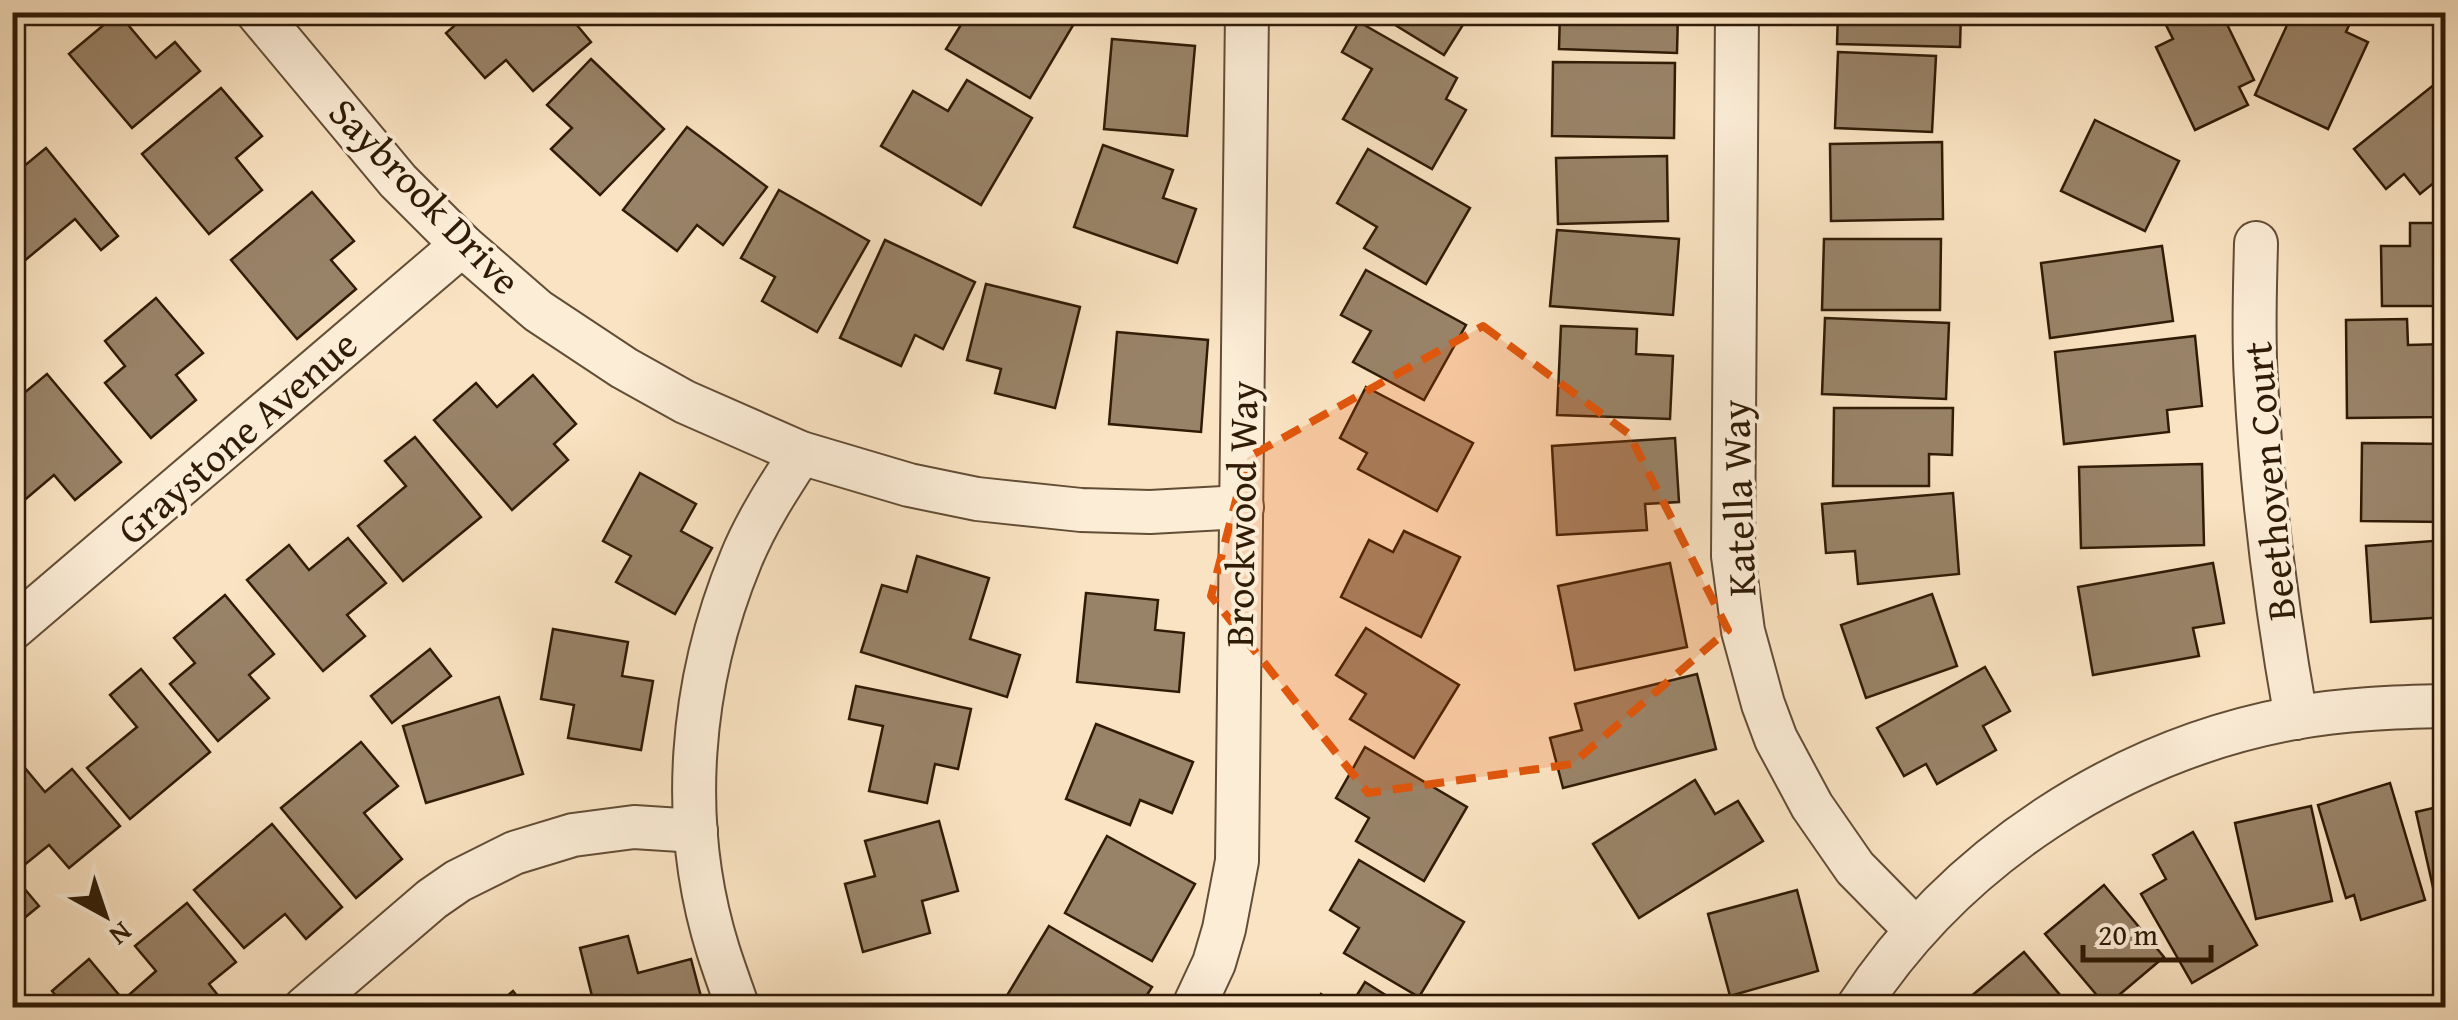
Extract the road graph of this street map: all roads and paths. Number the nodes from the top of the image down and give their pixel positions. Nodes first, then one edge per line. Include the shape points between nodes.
1 (257, 12) edge
2 (1246, 12) edge
3 (1737, 12) edge
4 (2256, 242) dead end
5 (462, 246) junction
6 (801, 453) junction
7 (1242, 506) junction
8 (12, 629) edge
9 (2446, 706) edge
10 (2296, 718) junction
11 (696, 831) junction
12 (1916, 930) junction
13 (304, 1008) edge
14 (738, 1008) edge
15 (1192, 1008) edge
16 (1858, 1008) edge

1 - 5 street, Saybrook Drive
2 - 7 street, Brockwood Way
3 - 12 street, Katella Way via 1733,556 1743,632 1776,739 1812,806 1855,868
4 - 10 street, Beethoven Court via 2264,511
5 - 6 street, Saybrook Drive via 538,311 624,368
5 - 8 street, Graystone Avenue
6 - 7 street, Saybrook Drive via 976,499 1150,512
6 - 11 street via 768,503 720,613 696,730
7 - 15 street, Brockwood Way via 1237,861 1214,963
9 - 10 street
10 - 12 street via 2227,734 2096,788 2008,846
11 - 13 street via 634,827 514,852 432,899
11 - 14 street via 703,889
12 - 16 street

